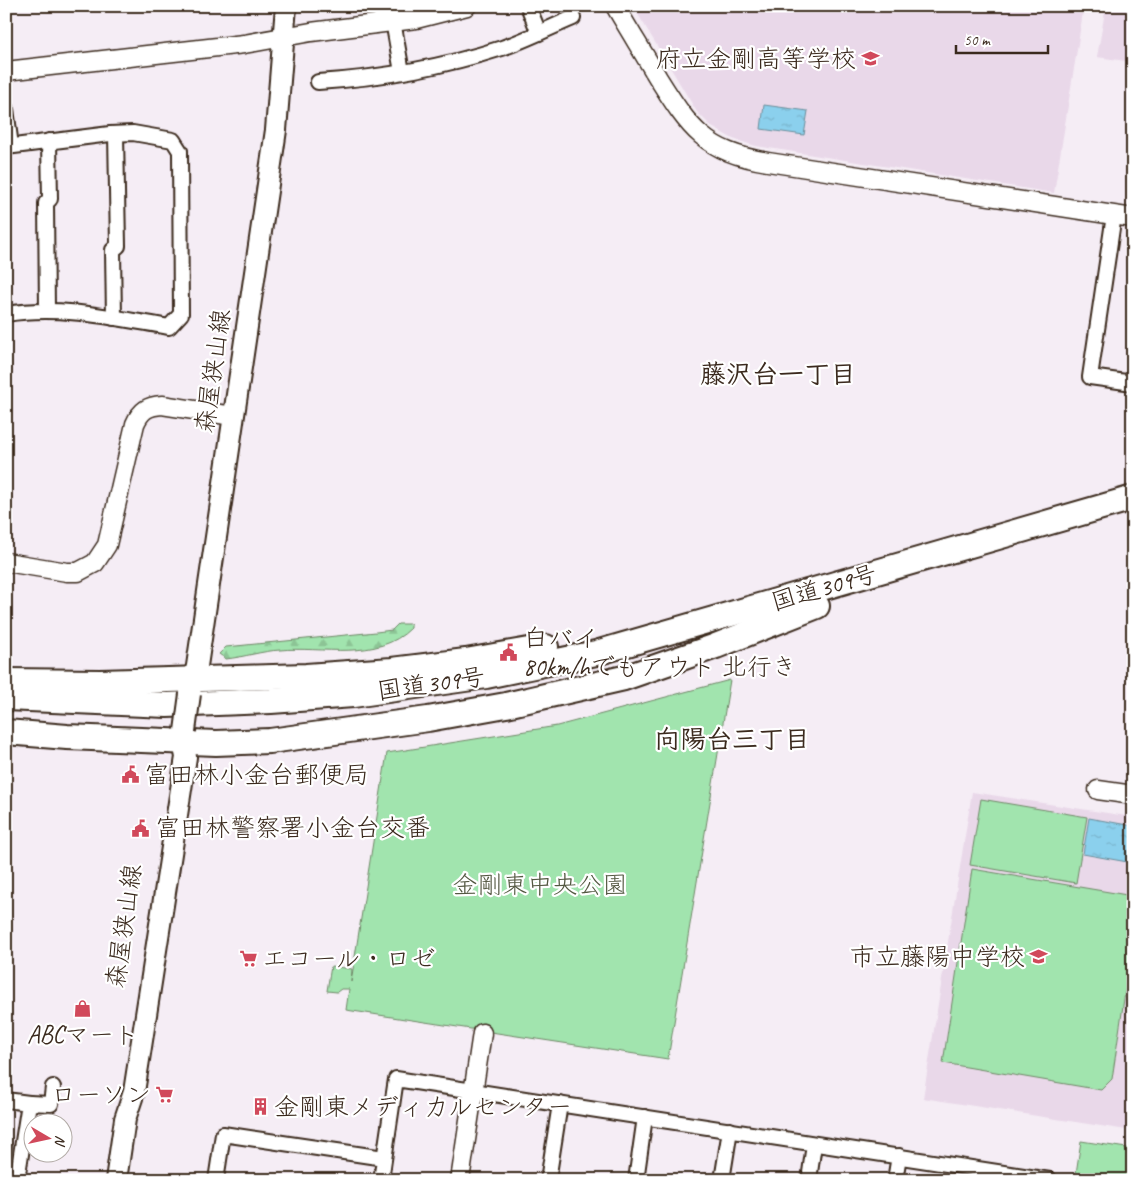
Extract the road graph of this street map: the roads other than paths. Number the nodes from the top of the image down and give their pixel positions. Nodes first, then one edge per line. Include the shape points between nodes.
1 (286, 6) edge
2 (467, 6) edge
3 (528, 6) edge
4 (615, 6) edge
5 (385, 17) edge
6 (573, 18) dead end
7 (539, 33) junction
8 (284, 37) junction
9 (6, 71) edge
10 (402, 72) junction
11 (318, 82) dead end
12 (6, 109) edge
13 (116, 134) junction
14 (49, 141) junction
15 (9, 146) edge
16 (1114, 215) junction
17 (1133, 218) edge
18 (47, 310) junction
19 (6, 314) edge
20 (114, 318) junction
21 (1133, 383) edge
22 (233, 416) junction
23 (1133, 498) edge
24 (1133, 514) edge
25 (6, 562) edge
26 (867, 575) junction
27 (818, 606) junction
28 (6, 681) edge
29 (192, 687) junction
30 (6, 698) edge
31 (6, 712) edge
32 (6, 732) edge
33 (184, 736) junction
34 (1098, 790) dead end
35 (1133, 795) edge
36 (482, 1034) dead end
37 (52, 1087) dead end
38 (474, 1091) junction
39 (6, 1100) edge
40 (29, 1103) junction
41 (560, 1104) junction
42 (645, 1118) junction
43 (730, 1130) junction
44 (814, 1144) junction
45 (899, 1156) junction
46 (384, 1158) junction
47 (983, 1175) edge
48 (17, 1180) edge
49 (116, 1180) edge
50 (216, 1180) edge
51 (381, 1180) edge
52 (460, 1180) edge
53 (548, 1180) edge
54 (636, 1180) edge
55 (722, 1180) edge
56 (809, 1180) edge
57 (895, 1180) edge
58 (1050, 1180) edge

1 - 8 main road, 森屋狭山線
2 - 5 street via 437,15
3 - 7 street
4 - 16 street via 686,122 729,153 768,162
5 - 8 street
5 - 10 street
6 - 7 street
7 - 10 street via 503,47
8 - 9 street
8 - 22 main road, 森屋狭山線 via 276,130
10 - 11 street
12 - 15 street
13 - 14 street
13 - 20 street via 118,246 113,250
13 - 20 street via 132,133 173,140 180,151 181,314 169,327
14 - 15 street
14 - 18 street
16 - 17 street
16 - 21 street via 1090,377
18 - 19 street
18 - 20 street
22 - 25 street via 162,405 144,410 136,424 107,545 95,563 83,570 67,572
22 - 29 main road, 森屋狭山線
23 - 26 highway, 国道309号
24 - 27 highway, 国道309号
26 - 29 highway via 800,586 698,616 466,661
26 - 30 highway, 国道309号 via 596,653 437,684 325,698 222,704 167,705
27 - 31 highway, 国道309号 via 589,670 429,700 311,714 180,720
27 - 33 highway via 624,678 506,705 270,741
28 - 29 highway
29 - 33 main road, 森屋狭山線, bridge
32 - 33 highway via 67,737
33 - 49 main road, 森屋狭山線 via 186,757 135,1083
34 - 35 street
36 - 38 street
37 - 40 street via 50,1104
38 - 41 street
38 - 46 street via 396,1079
38 - 52 street
39 - 40 street
40 - 48 street
41 - 42 street
41 - 53 street
42 - 43 street
42 - 54 street
43 - 44 street
43 - 55 street
44 - 45 street
44 - 56 street
45 - 47 street
45 - 57 street
46 - 50 street via 222,1134
46 - 51 street
47 - 58 street

